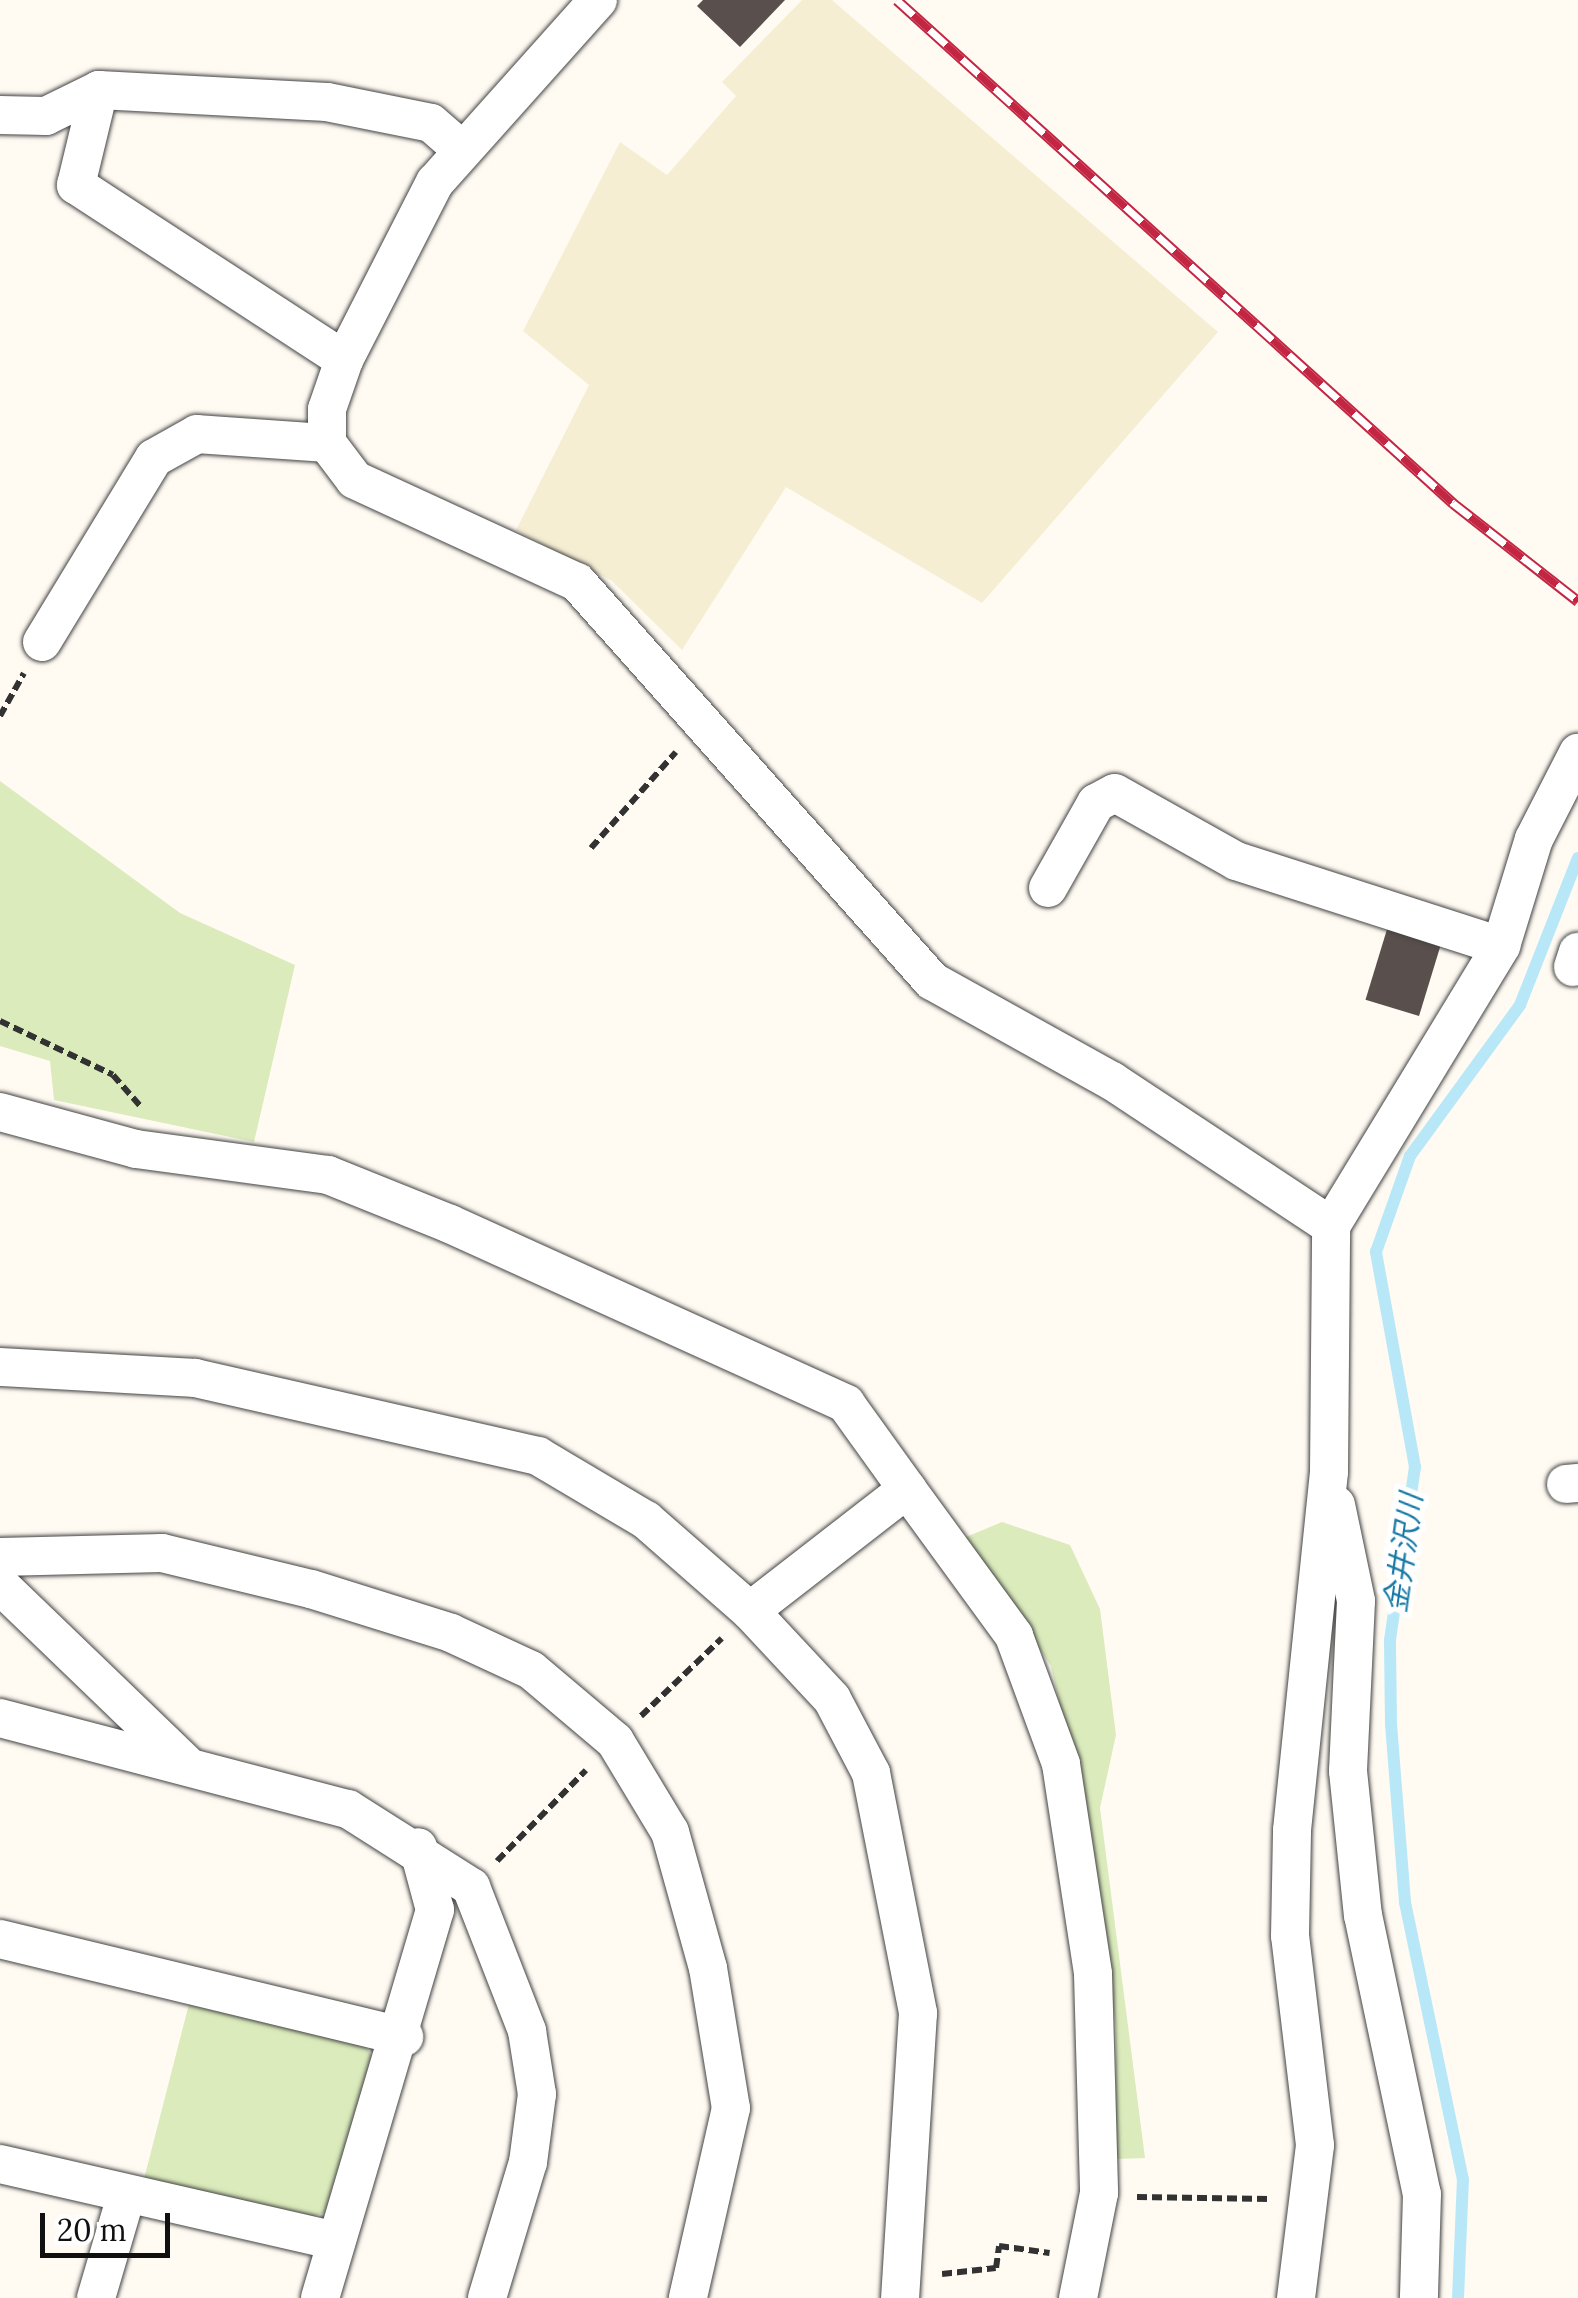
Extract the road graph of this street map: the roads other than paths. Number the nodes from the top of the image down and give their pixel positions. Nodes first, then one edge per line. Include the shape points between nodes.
1 (598, 0) edge
2 (99, 90) junction
3 (0, 115) edge
4 (460, 148) junction
5 (344, 360) junction
6 (327, 443) junction
7 (42, 642) dead end
8 (1578, 753) edge
9 (1048, 888) dead end
10 (1501, 946) junction
11 (0, 1112) edge
12 (1330, 1226) junction
13 (0, 1367) edge
14 (1329, 1472) junction
15 (907, 1489) junction
16 (0, 1556) edge
17 (0, 1585) edge
18 (750, 1611) junction
19 (0, 1718) edge
20 (186, 1765) junction
21 (418, 1847) junction
22 (0, 1938) edge
23 (404, 2037) junction
24 (0, 2164) edge
25 (126, 2196) junction
26 (336, 2242) junction
27 (904, 2287) edge
28 (96, 2298) edge
29 (320, 2298) edge
30 (487, 2298) edge
31 (688, 2298) edge
32 (1078, 2298) edge
33 (1296, 2298) edge
34 (1419, 2298) edge

1 - 4 street
2 - 3 street via 46,116
2 - 4 street via 327,102 431,123
2 - 5 street via 76,185
4 - 5 street
5 - 6 street via 327,409
6 - 7 street via 197,434 154,458
6 - 12 street via 355,480 576,582 932,981 1112,1081
8 - 10 street via 1534,839
9 - 10 street via 1096,803 1115,793 1236,860
10 - 12 street
11 - 15 street via 136,1148 328,1175 450,1224 846,1404
12 - 14 street
13 - 18 street via 196,1378 538,1456 646,1520
14 - 33 street via 1292,1830 1290,1936 1315,2145
14 - 34 street via 1356,1601 1348,1771 1363,1915 1422,2194
15 - 18 street
15 - 32 street via 1014,1636 1061,1764 1093,1974 1098,2169
16 - 31 street via 162,1553 310,1589 451,1633 531,1670 615,1741 670,1832 708,1968 731,2108
17 - 20 street
18 - 27 street via 832,1699 871,1774 918,2013
19 - 20 street
20 - 21 street via 348,1809
21 - 23 street via 435,1910
21 - 30 street via 471,1887 527,2031 536,2094 528,2162
22 - 23 street
23 - 26 street
24 - 25 street
25 - 26 street
25 - 28 street
26 - 29 street

